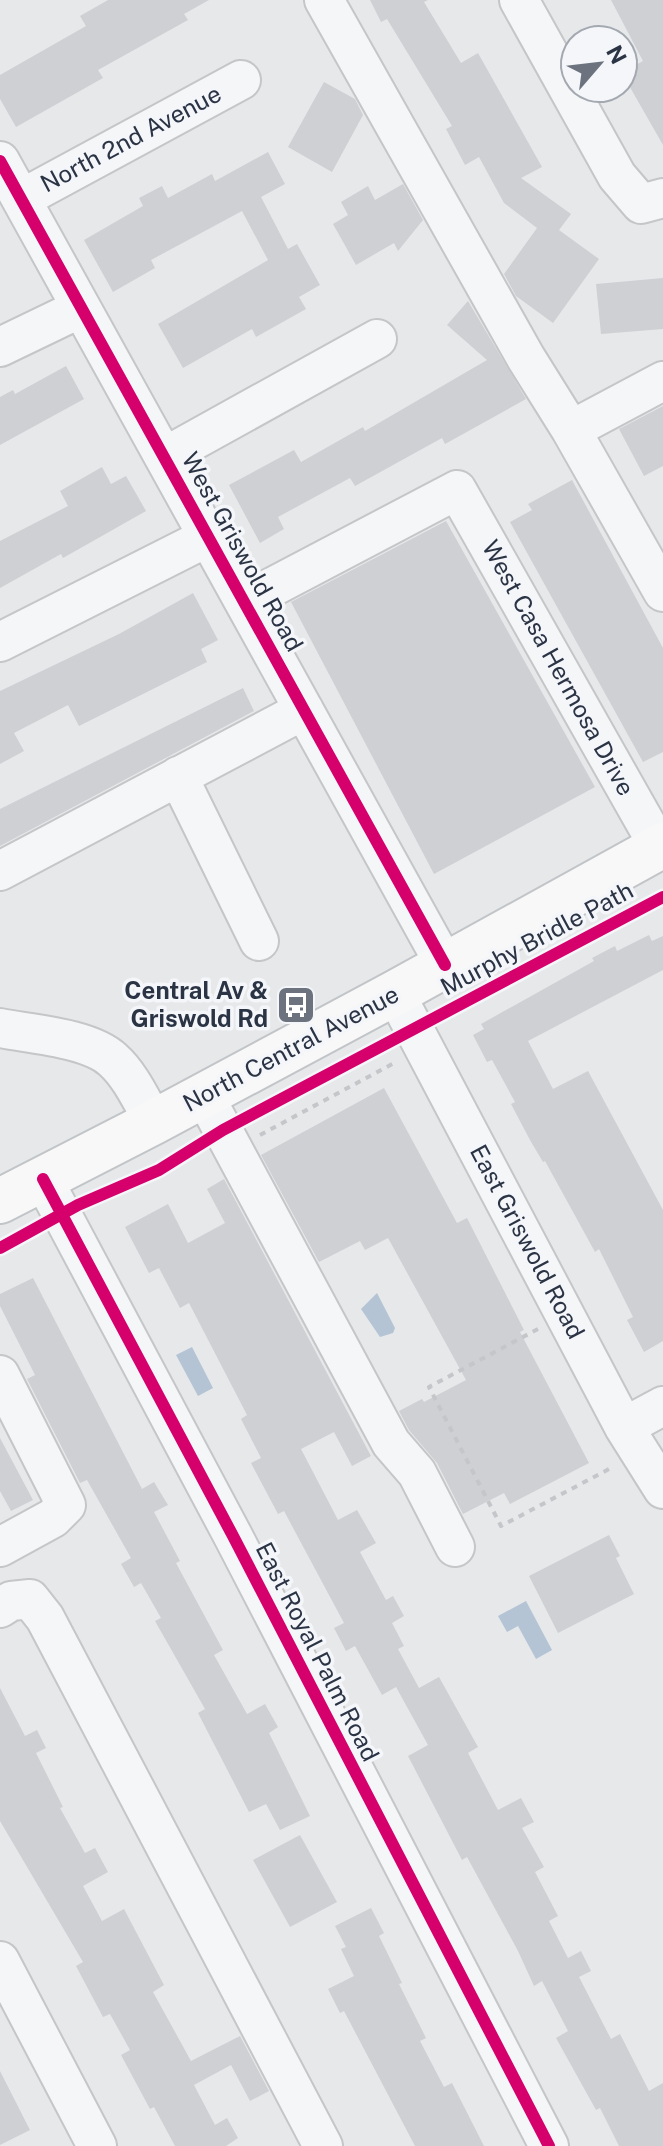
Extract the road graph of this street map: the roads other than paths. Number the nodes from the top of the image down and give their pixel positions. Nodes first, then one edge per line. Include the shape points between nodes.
1 (324, 0) edge
2 (519, 0) edge
3 (241, 80) dead end
4 (0, 161) edge
5 (21, 199) junction
6 (652, 201) edge
7 (81, 308) junction
8 (377, 339) dead end
9 (0, 347) edge
10 (663, 381) edge
11 (571, 430) junction
12 (164, 457) junction
13 (208, 537) junction
14 (663, 592) edge
15 (244, 602) junction
16 (0, 642) edge
17 (304, 710) junction
18 (178, 776) junction
19 (661, 846) edge
20 (0, 871) edge
21 (259, 941) dead end
22 (445, 965) junction
23 (395, 993) junction
24 (0, 1028) edge
25 (204, 1095) junction
26 (154, 1122) junction
27 (43, 1179) junction
28 (0, 1201) edge
29 (0, 1375) edge
30 (663, 1406) edge
31 (624, 1427) junction
32 (663, 1489) edge
33 (0, 1547) edge
34 (455, 1547) dead end
35 (0, 1608) edge
36 (0, 1961) edge
37 (97, 2146) edge
38 (323, 2146) edge
39 (549, 2146) edge

1 - 11 street
2 - 6 street via 617,176
3 - 5 street, North 2nd Avenue
4 - 5 street, West Griswold Road
5 - 7 street, West Griswold Road
7 - 9 street
7 - 12 street, West Griswold Road
8 - 12 street
10 - 11 street
11 - 14 street
12 - 13 street, West Griswold Road
13 - 15 street, West Griswold Road
13 - 16 street
15 - 17 street, West Griswold Road
15 - 19 street, West Casa Hermosa Drive via 457,490
17 - 18 street
17 - 22 street, West Griswold Road
18 - 20 street
18 - 21 street
19 - 22 main road, North Central Avenue
22 - 23 main road, North Central Avenue
23 - 25 main road, North Central Avenue
23 - 31 street, East Griswold Road
24 - 26 street via 94,1047 113,1059
25 - 26 main road, North Central Avenue
25 - 34 street via 391,1443 417,1473
26 - 27 main road, North Central Avenue
27 - 28 main road, North Central Avenue
27 - 39 street, East Royal Palm Road
29 - 33 street via 66,1505
30 - 31 street
31 - 32 street, East Griswold Road
35 - 38 street via 30,1599 45,1618
36 - 37 street

